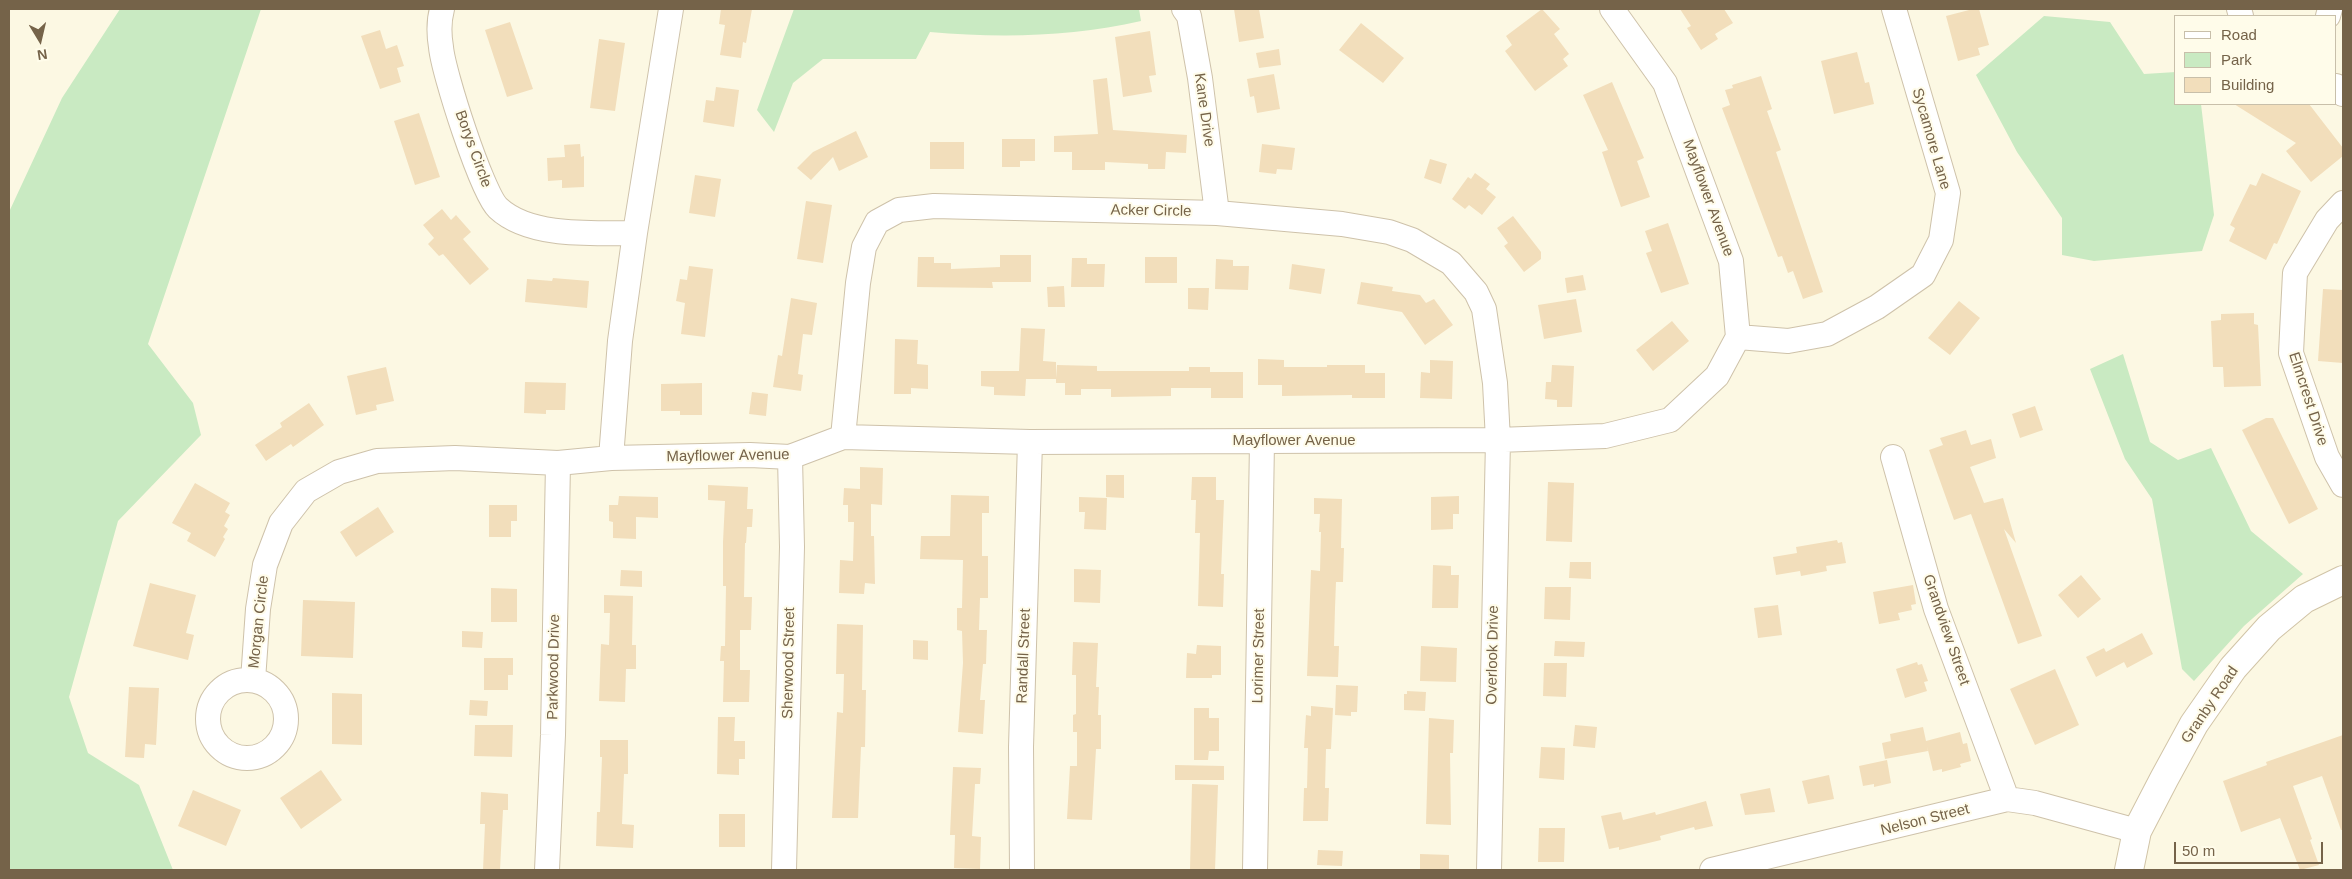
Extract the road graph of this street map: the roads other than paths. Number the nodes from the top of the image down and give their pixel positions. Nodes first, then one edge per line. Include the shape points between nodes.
1 (442, 9) edge
2 (671, 9) edge
3 (1184, 9) edge
4 (1612, 9) edge
5 (1894, 9) edge
6 (2343, 203) edge
7 (1217, 213) junction
8 (635, 233) junction
9 (1738, 337) junction
10 (843, 438) junction
11 (1498, 440) junction
12 (1030, 442) junction
13 (1262, 442) junction
14 (790, 456) junction
15 (1893, 457) dead end
16 (454, 458) joint
17 (612, 458) junction
18 (558, 463) junction
19 (2343, 485) edge
20 (2343, 580) edge
21 (253, 680) dead end
22 (2007, 800) junction
23 (2137, 831) junction
24 (547, 870) edge
25 (784, 870) edge
26 (1022, 870) edge
27 (1255, 870) edge
28 (1489, 870) edge
29 (1712, 870) edge
30 (2129, 870) edge

1 - 8 street, Borys Circle via 440,48 475,162 498,208 524,223 545,230
2 - 8 street
3 - 7 street, Kane Drive via 1189,16 1200,78
4 - 9 street, Mayflower Avenue via 1665,83 1732,261
5 - 9 street, Sycamore Lane via 1948,194 1941,240 1923,274 1877,307 1827,334 1788,341
6 - 19 street, Elmcrest Drive via 2327,220 2295,273 2291,353 2327,457
7 - 10 street, Acker Circle via 934,206 899,210 877,222 864,247 858,282
7 - 11 street, Acker Circle via 1342,224 1389,232 1412,240 1451,263 1476,292 1484,309 1494,374
8 - 17 street via 620,341
9 - 11 street, Mayflower Avenue via 1717,376 1670,420 1605,436
10 - 12 street, Mayflower Avenue
10 - 14 street, Mayflower Avenue
11 - 13 street, Mayflower Avenue
11 - 28 street, Overlook Drive
12 - 13 street, Mayflower Avenue
12 - 26 street, Randall Street via 1021,747
13 - 27 street, Lorimer Street
14 - 17 street, Mayflower Avenue
14 - 25 street, Sherwood Street via 792,547
15 - 22 street, Grandview Street via 1936,610
16 - 18 street, Mayflower Avenue
16 - 21 street, Morgan Circle via 377,461 339,472 306,492 281,523 265,565
17 - 18 street, Mayflower Avenue
18 - 24 street, Parkwood Drive
20 - 23 main road, Granby Road via 2297,605 2269,628 2233,668 2194,724
22 - 23 street, Nelson Street via 2035,804
22 - 29 street, Nelson Street
23 - 30 main road, Granby Road

